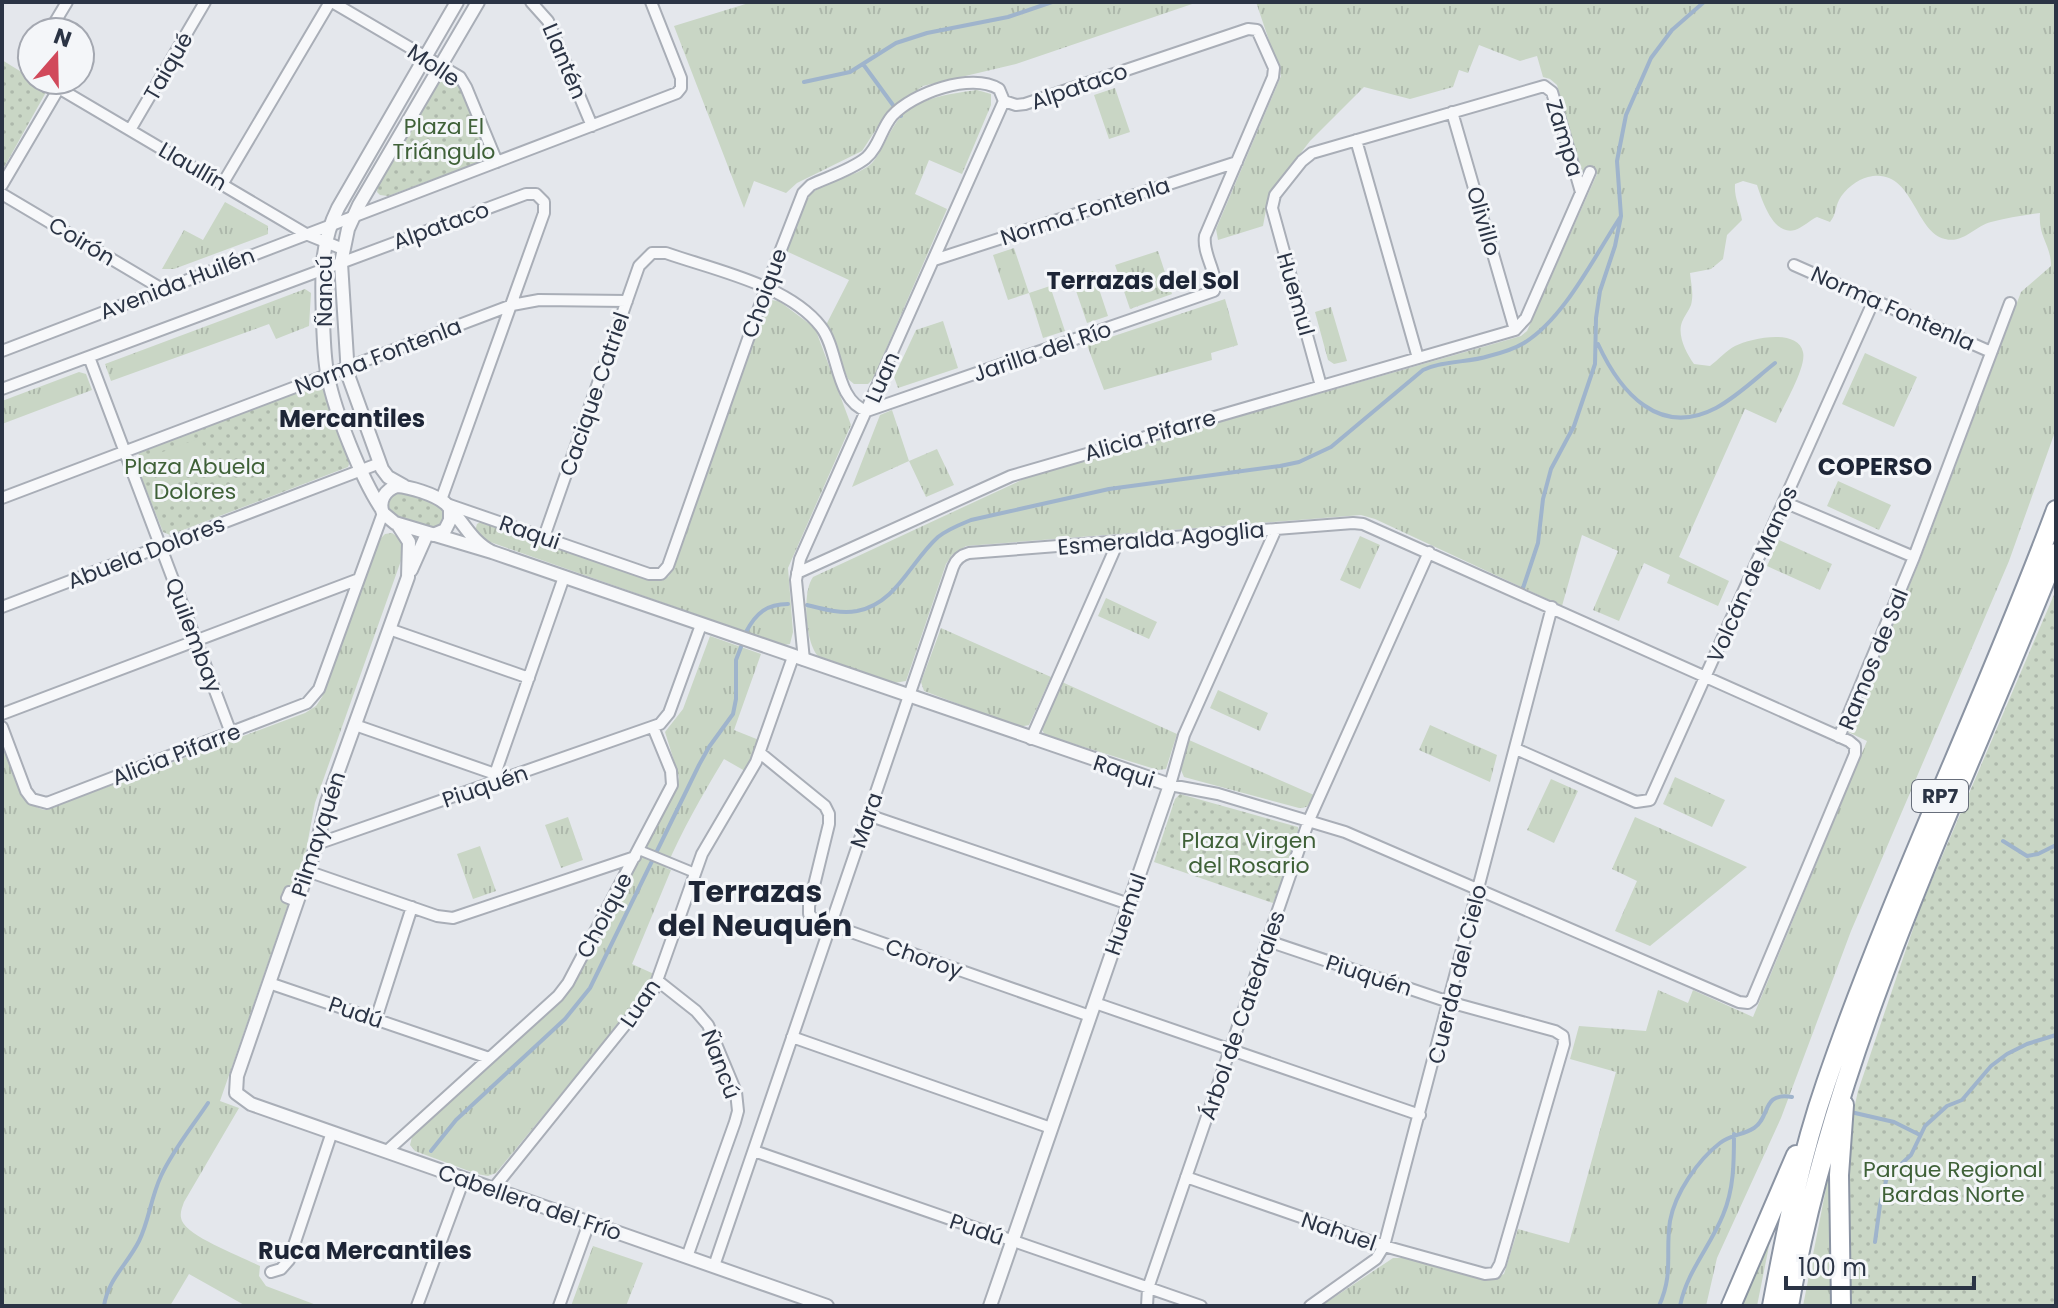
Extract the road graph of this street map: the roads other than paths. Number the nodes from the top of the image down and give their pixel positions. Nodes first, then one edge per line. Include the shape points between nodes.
1 (205, 2) edge
2 (331, 2) edge
3 (457, 2) edge
4 (478, 2) edge
5 (531, 2) edge
6 (651, 2) edge
7 (425, 57) junction
8 (440, 66) junction
9 (54, 96) edge
10 (73, 96) edge
11 (1004, 101) junction
12 (1452, 112) junction
13 (592, 126) junction
14 (130, 130) junction
15 (1356, 140) junction
16 (497, 162) junction
17 (1237, 162) junction
18 (1590, 172) dead end
19 (223, 183) junction
20 (2, 185) edge
21 (1581, 192) junction
22 (803, 193) joint
23 (2, 194) edge
24 (353, 216) junction
25 (330, 225) junction
26 (306, 234) junction
27 (325, 242) junction
28 (343, 249) junction
29 (934, 260) junction
30 (341, 263) junction
31 (1794, 265) dead end
32 (321, 270) junction
33 (766, 288) junction
34 (162, 289) junction
35 (1874, 300) junction
36 (627, 301) junction
37 (2010, 303) dead end
38 (512, 305) junction
39 (1515, 330) junction
40 (2, 351) edge
41 (1991, 352) junction
42 (89, 357) junction
43 (1418, 358) junction
44 (347, 368) junction
45 (327, 375) junction
46 (1321, 386) junction
47 (2, 389) edge
48 (867, 411) junction
49 (125, 452) junction
50 (380, 463) junction
51 (361, 470) junction
52 (408, 488) junction
53 (2, 498) edge
54 (1784, 502) junction
55 (445, 505) junction
56 (2056, 510) edge
57 (382, 511) junction
58 (395, 523) junction
59 (1276, 529) junction
60 (430, 535) junction
61 (544, 537) junction
62 (1118, 542) junction
63 (161, 546) junction
64 (492, 552) junction
65 (1429, 552) junction
66 (2056, 553) edge
67 (959, 557) joint
68 (1914, 557) junction
69 (797, 573) junction
70 (661, 574) joint
71 (408, 577) junction
72 (564, 577) junction
73 (359, 579) junction
74 (2, 607) edge
75 (1552, 607) junction
76 (701, 625) junction
77 (389, 629) junction
78 (196, 640) junction
79 (799, 658) junction
80 (1706, 677) junction
81 (529, 678) junction
82 (909, 697) junction
83 (2, 714) edge
84 (355, 725) junction
85 (2, 727) edge
86 (653, 727) junction
87 (231, 733) junction
88 (1839, 737) junction
89 (1031, 739) junction
90 (1516, 749) junction
91 (760, 753) junction
92 (497, 778) junction
93 (1170, 785) junction
94 (868, 815) junction
95 (1309, 820) junction
96 (317, 844) junction
97 (640, 853) junction
98 (307, 871) junction
99 (695, 873) junction
100 (1478, 889) junction
101 (1129, 904) junction
102 (412, 907) junction
103 (830, 926) junction
104 (1268, 941) junction
105 (658, 981) junction
106 (269, 983) junction
107 (1449, 1002) junction
108 (1095, 1003) junction
109 (1748, 1003) joint
110 (1090, 1016) junction
111 (376, 1019) junction
112 (792, 1037) junction
113 (1230, 1050) junction
114 (489, 1058) junction
115 (1848, 1068) junction
116 (1826, 1082) junction
117 (236, 1093) joint
118 (1420, 1115) junction
119 (1051, 1128) junction
120 (332, 1132) junction
121 (387, 1151) junction
122 (754, 1151) junction
123 (1186, 1177) junction
124 (464, 1179) junction
125 (493, 1189) junction
126 (589, 1223) junction
127 (1013, 1241) junction
128 (1384, 1246) junction
129 (687, 1257) junction
130 (714, 1266) junction
131 (271, 1272) dead end
132 (1495, 1273) joint
133 (1148, 1288) junction
134 (811, 1303) edge
135 (417, 1306) edge
136 (559, 1306) edge
137 (827, 1306) edge
138 (990, 1306) edge
139 (1147, 1306) edge
140 (1201, 1306) edge
141 (1310, 1306) edge
142 (1731, 1306) edge
143 (1772, 1306) edge
144 (1789, 1306) edge
145 (1841, 1306) edge

1 - 14 street, Taiqué
2 - 7 street, Molle
2 - 19 street
3 - 7 street, Ñancú
4 - 8 street, Ñancú
5 - 13 street, Llantén via 548,21
6 - 13 street, Alpataco via 681,88
7 - 8 street, Molle
7 - 25 street, Ñancú
8 - 16 street, Molle via 465,84
8 - 24 street, Ñancú
9 - 20 street
10 - 14 street, Llaullín
11 - 17 street, Alpataco via 1025,104 1257,30 1273,77
11 - 22 street, Alpataco via 999,89 987,83 922,95 892,116 868,156
11 - 29 street, Luan
12 - 15 street
12 - 21 street, Zampa via 1547,86
12 - 39 street, Olivillo
13 - 16 street, Alpataco
14 - 19 street, Llaullín
15 - 43 street
15 - 46 street, Huemul via 1306,156 1272,202
16 - 24 street, Alpataco
17 - 29 street, Norma Fontenla
17 - 48 street, Jarilla del Río via 1204,241 1216,283 1210,294
18 - 21 street
19 - 26 street, Llaullín
21 - 39 street via 1526,318
22 - 33 street, Choique
23 - 34 street, Coirón
24 - 25 street, Avenida Huilén
24 - 28 street, Ñancú
25 - 26 street, Avenida Huilén
25 - 27 street, Ñancú
26 - 27 street, Llaullín
26 - 34 street, Avenida Huilén
27 - 28 street, Llaullín
27 - 32 street, Ñancú
28 - 30 street, Ñancú
29 - 48 street, Luan
30 - 32 street, Avenida Huilén
30 - 38 street, Alpataco via 526,194 542,197 544,213
30 - 44 street, Ñancú
31 - 35 street, Norma Fontenla
32 - 42 street, Avenida Huilén
32 - 45 street, Ñancú
33 - 36 street, Cacique Catriel via 657,252 641,262
33 - 48 street via 785,296 821,326 849,396
33 - 70 street, Choique
34 - 40 street, Avenida Huilén
35 - 41 street, Norma Fontenla
35 - 54 street, Volcán de Manos
36 - 38 street, Norma Fontenla via 539,300
36 - 61 street, Cacique Catriel
37 - 41 street, Ramos de Sal
38 - 44 street, Norma Fontenla
38 - 55 street
39 - 43 street, Alicia Pifarre
41 - 68 street, Ramos de Sal
42 - 47 street, Avenida Huilén
42 - 49 street, Quilembay
43 - 46 street, Alicia Pifarre
44 - 45 street, Norma Fontenla
44 - 50 street, Ñancú
45 - 49 street, Norma Fontenla
45 - 51 street, Ñancú
46 - 69 street, Alicia Pifarre via 1011,476
48 - 69 street, Luan
49 - 53 street, Norma Fontenla
49 - 63 street, Quilembay
50 - 51 street, Abuela Dolores
50 - 52 street, Ñancú via 388,477
51 - 57 street, Ñancú
51 - 63 street, Abuela Dolores
52 - 55 street, Raqui
52 - 57 street via 388,491
54 - 68 street
54 - 80 street, Volcán de Manos
55 - 60 street via 450,520 445,530
55 - 61 street, Raqui
55 - 64 street, Raqui via 475,541
56 - 116 highway, RP7
57 - 58 street, Raqui
57 - 73 street
58 - 60 street, Raqui
58 - 71 street, Pilmayquén via 409,542
59 - 62 street, Esmeralda Agoglia
59 - 65 street, Esmeralda Agoglia via 1363,524
59 - 93 street, Huemul via 1184,735
60 - 64 street, Raqui
60 - 71 street, Pilmayquén
61 - 70 street, Raqui
62 - 67 street, Esmeralda Agoglia
62 - 89 street
63 - 74 street, Abuela Dolores
63 - 78 street, Quilembay
64 - 72 street, Raqui
65 - 75 street
65 - 95 street, Árbol de Catedrales
66 - 115 highway, RP7
67 - 82 street, Mara
68 - 88 street, Ramos de Sal
69 - 79 street, Luan
71 - 77 street, Pilmayquén
72 - 76 street, Raqui
72 - 81 street
73 - 78 street
73 - 87 street, Alicia Pifarre via 313,699
75 - 80 street
75 - 90 street, Cuerda del Cielo
76 - 79 street, Raqui
76 - 86 street via 669,713
77 - 81 street
77 - 84 street, Pilmayquén
78 - 83 street
78 - 87 street, Quilembay
79 - 82 street, Raqui
79 - 91 street, Luan
80 - 88 street
80 - 90 street, Volcán de Manos via 1647,802 1636,802
81 - 92 street
82 - 89 street, Raqui
82 - 94 street, Mara
84 - 92 street
84 - 96 street, Pilmayquén
85 - 87 street, Alicia Pifarre via 26,791 37,801 52,802
86 - 92 street, Piuquén
86 - 97 street, Choique via 672,785
88 - 109 street, Ramos de Sal via 1855,746 1855,754
89 - 93 street, Raqui
90 - 100 street, Cuerda del Cielo
91 - 99 street, Luan
91 - 103 street via 828,809 808,910
92 - 96 street, Piuquén
93 - 95 street, Raqui
93 - 101 street, Huemul
94 - 101 street
94 - 103 street, Mara
95 - 100 street, Raqui
95 - 104 street, Árbol de Catedrales
96 - 98 street, Pilmayquén
97 - 99 street
97 - 102 street via 459,916 445,918
97 - 114 street, Choique via 564,989
98 - 102 street
98 - 106 street, Pilmayquén
99 - 105 street, Luan
100 - 107 street, Cuerda del Cielo
100 - 109 street, Raqui
101 - 108 street, Huemul
102 - 111 street
103 - 110 street, Choroy
103 - 112 street, Mara
104 - 107 street, Piuquén
104 - 113 street, Árbol de Catedrales
105 - 125 street, Luan
105 - 129 street, Ñancú via 708,1025 738,1100
106 - 111 street, Pudú
106 - 117 street, Pilmayquén
107 - 118 street, Cuerda del Cielo
107 - 132 street, Piuquén via 1563,1036 1527,1178
108 - 110 street, Huemul
108 - 113 street
110 - 119 street, Huemul
111 - 114 street, Pudú
112 - 119 street
112 - 122 street, Mara
113 - 118 street
113 - 123 street, Árbol de Catedrales
114 - 121 street, Choique
115 - 144 highway, RP7 via 1811,1198
115 - 145 highway via 1839,1175
116 - 142 highway
116 - 143 highway, RP7 via 1799,1176
117 - 120 street, Cabellera del Frío via 251,1104
118 - 128 street, Cuerda del Cielo
119 - 127 street, Huemul
120 - 121 street, Cabellera del Frío
120 - 131 street via 289,1260
121 - 124 street, Cabellera del Frío
122 - 127 street, Pudú
122 - 130 street, Mara
123 - 128 street, Nahuel
123 - 133 street, Árbol de Catedrales
124 - 125 street, Cabellera del Frío
124 - 135 street
125 - 126 street, Cabellera del Frío
126 - 129 street, Cabellera del Frío
126 - 136 street
127 - 133 street, Pudú
127 - 138 street, Huemul
128 - 132 street, Nahuel
128 - 141 street via 1376,1259
129 - 130 street, Cabellera del Frío
130 - 134 street, Cabellera del Frío
133 - 139 street, Árbol de Catedrales
133 - 140 street, Pudú
134 - 137 street, Cabellera del Frío

